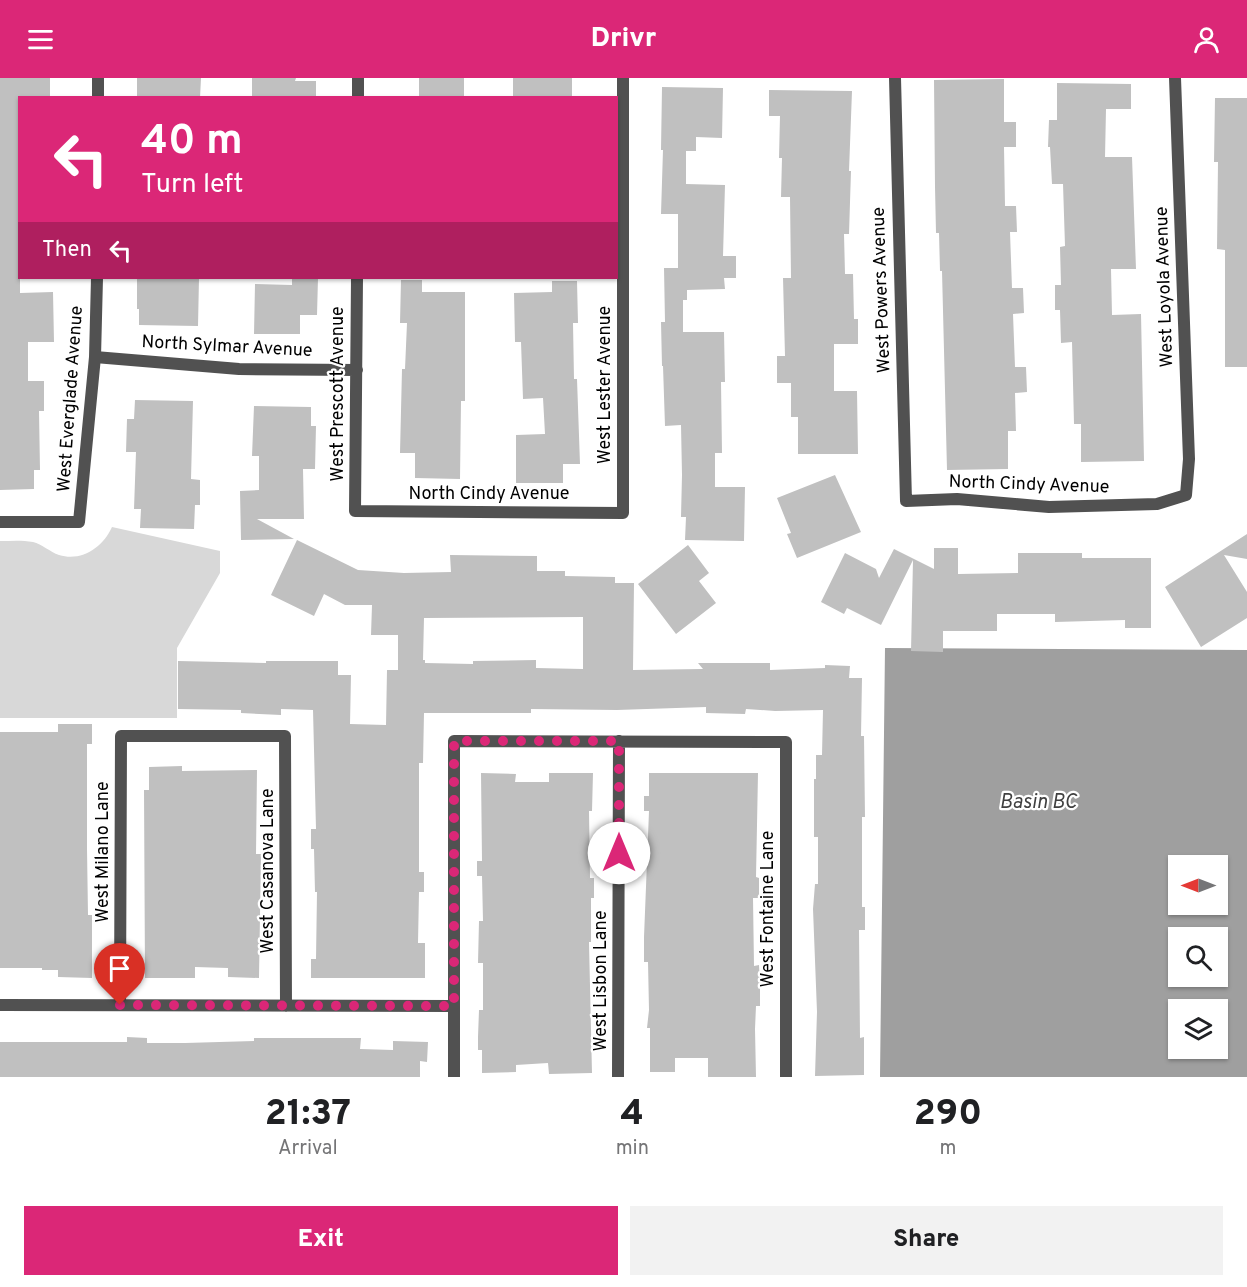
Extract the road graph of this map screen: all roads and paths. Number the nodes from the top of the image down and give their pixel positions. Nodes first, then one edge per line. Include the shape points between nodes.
1 (98, 78) edge
2 (358, 78) edge
3 (623, 78) edge
4 (895, 78) edge
5 (1175, 78) edge
6 (98, 96) edge
7 (358, 96) edge
8 (97, 279) edge
9 (357, 279) edge
10 (95, 357) junction
11 (357, 370) junction
12 (1186, 495) joint
13 (906, 501) joint
14 (355, 512) joint
15 (623, 513) joint
16 (0, 522) edge
17 (285, 736) joint
18 (619, 741) junction
19 (0, 1005) edge
20 (120, 1005) junction
21 (286, 1006) junction
22 (454, 1006) junction
23 (454, 1077) edge
24 (618, 1077) edge
25 (786, 1077) edge

1 - 6 street
2 - 7 street
3 - 15 street, West Lester Avenue
4 - 13 street, West Powers Avenue
5 - 12 street, West Loyola Avenue via 1190,459
8 - 10 street, West Everglade Avenue
9 - 11 street, West Prescott Avenue
10 - 11 street, North Sylmar Avenue via 239,369
10 - 16 street, West Everglade Avenue via 79,522
11 - 14 street, West Prescott Avenue
12 - 13 street, North Cindy Avenue via 1157,504 1049,507 957,499
14 - 15 street, North Cindy Avenue
17 - 20 street, West Milano Lane via 121,736
17 - 21 street, West Casanova Lane
18 - 22 street via 454,741
18 - 24 street, West Lisbon Lane
18 - 25 street, West Fontaine Lane via 786,742
19 - 20 street
20 - 21 street
21 - 22 street
22 - 23 street

